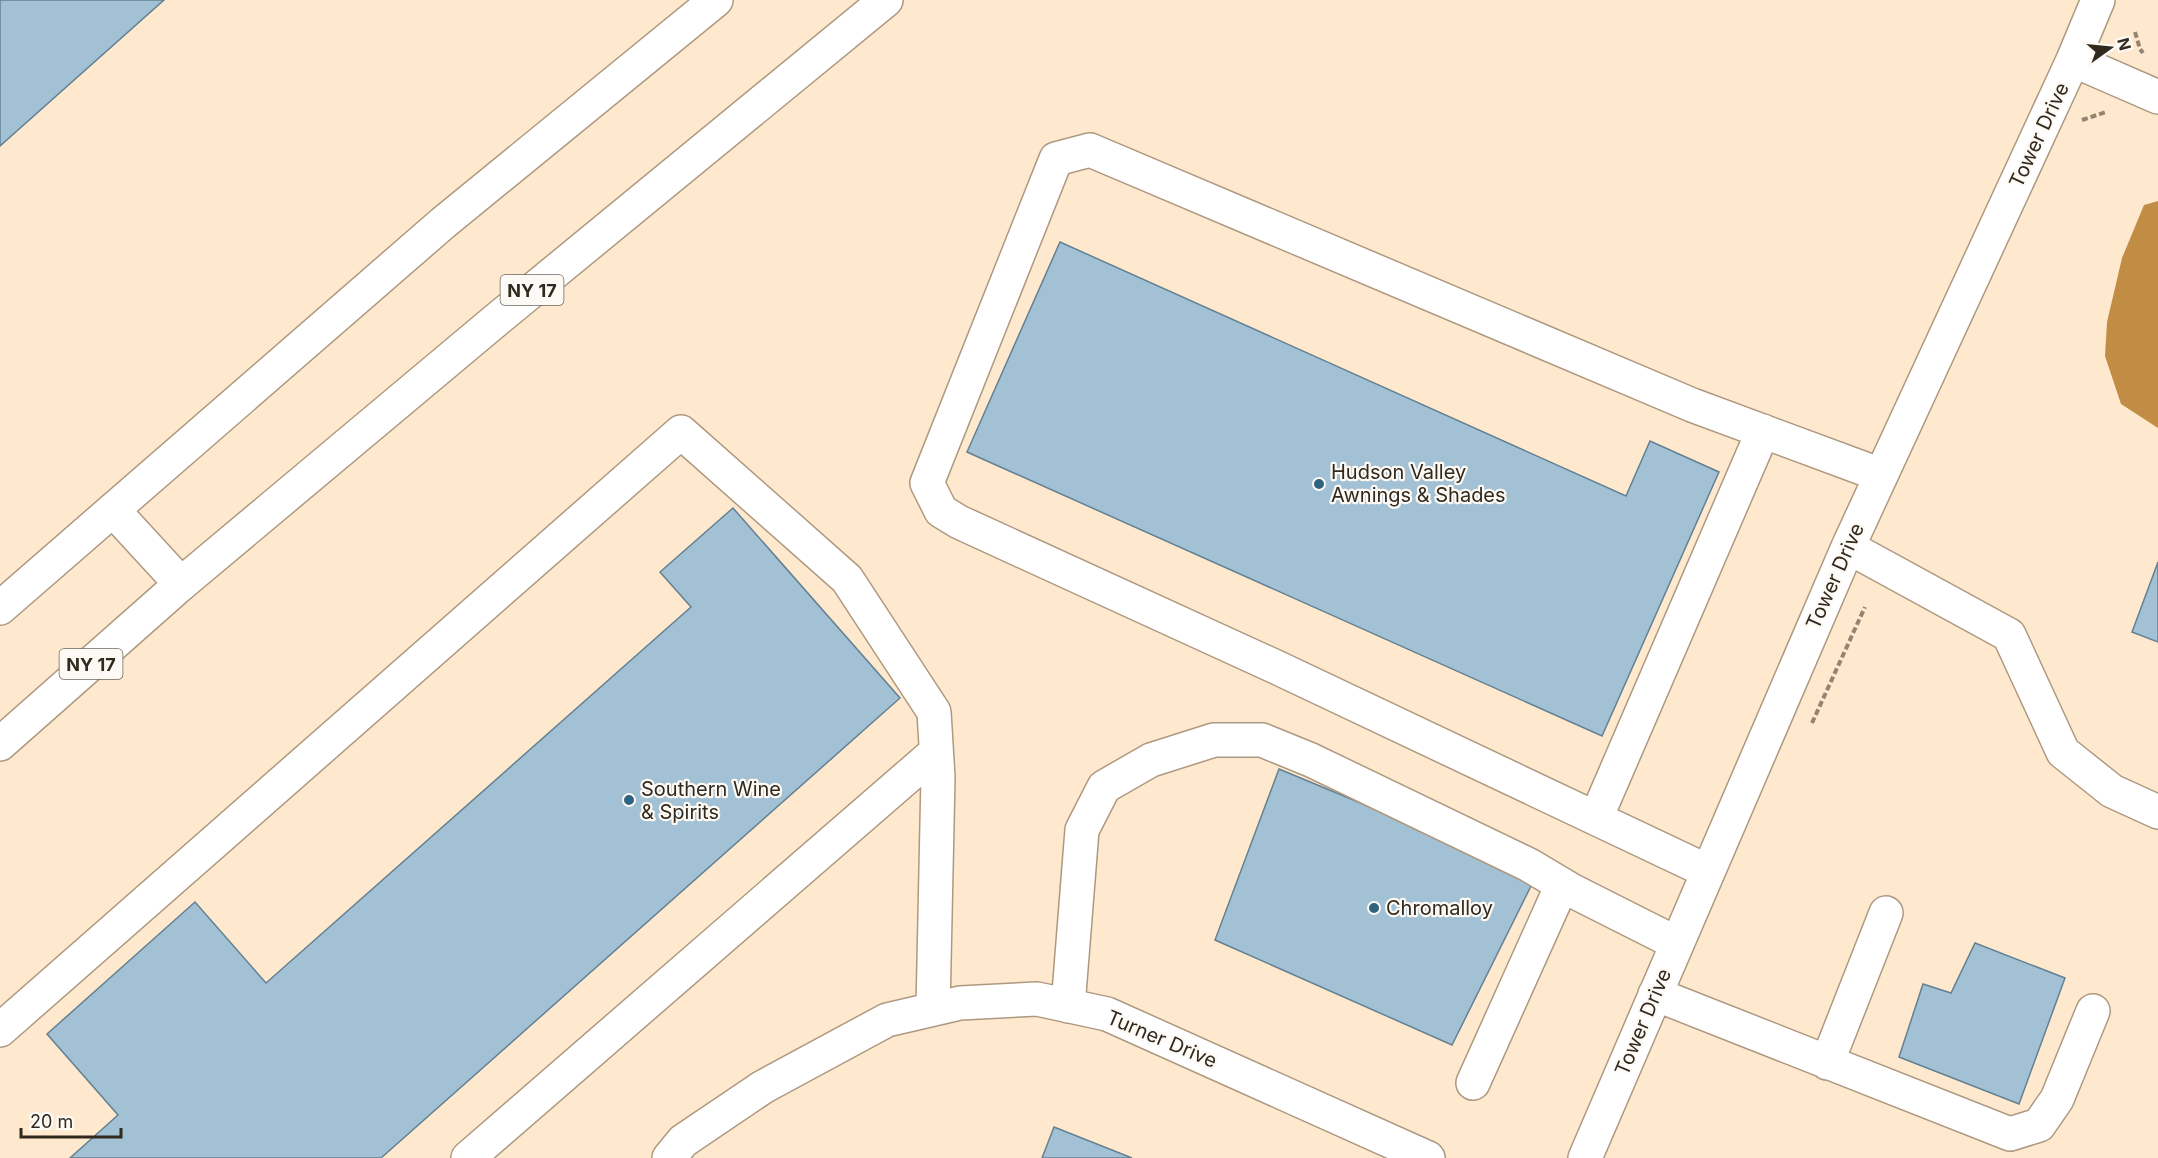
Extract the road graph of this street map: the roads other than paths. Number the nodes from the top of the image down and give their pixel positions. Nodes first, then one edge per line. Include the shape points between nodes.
1 (716, 0) edge
2 (886, 0) edge
3 (2098, 0) edge
4 (2073, 60) junction
5 (2158, 98) edge
6 (1762, 431) junction
7 (1881, 475) junction
8 (113, 510) junction
9 (1848, 547) junction
10 (181, 584) junction
11 (0, 608) edge
12 (0, 744) edge
13 (936, 752) junction
14 (2158, 812) edge
15 (1596, 818) junction
16 (1707, 871) junction
17 (1562, 885) junction
18 (1886, 913) dead end
19 (1676, 944) junction
20 (1655, 994) junction
21 (1068, 1006) junction
22 (933, 1010) junction
23 (2093, 1011) dead end
24 (0, 1030) edge
25 (1827, 1062) junction
26 (1473, 1083) dead end
27 (468, 1158) edge
28 (669, 1158) edge
29 (1428, 1158) edge
30 (1585, 1158) edge

1 - 8 main road via 442,223
2 - 10 main road, NY 17
3 - 4 main road, Tower Drive
4 - 5 main road
4 - 7 main road, Tower Drive
6 - 7 main road
6 - 15 main road
6 - 15 main road via 1692,405 1090,150 1056,159 927,483 941,511
7 - 9 main road, Tower Drive
8 - 10 main road
8 - 11 main road
9 - 14 main road via 2008,635 2063,752 2112,791
9 - 16 main road, Tower Drive
10 - 12 main road, NY 17
13 - 22 main road
13 - 24 main road via 934,712 847,579 681,432
13 - 27 main road
15 - 16 main road
16 - 19 main road, Tower Drive
17 - 19 main road
17 - 21 main road via 1529,865 1272,744 1262,740 1214,740 1151,760 1104,787 1082,830
17 - 26 main road
18 - 25 main road
19 - 20 main road, Tower Drive
20 - 25 main road
20 - 30 main road, Tower Drive
21 - 22 main road, Turner Drive via 1037,999 960,1004
21 - 29 main road, Turner Drive via 1107,1014
22 - 28 main road, Turner Drive via 888,1020 763,1087 683,1141
23 - 25 main road via 2057,1099 2039,1125 2010,1134

